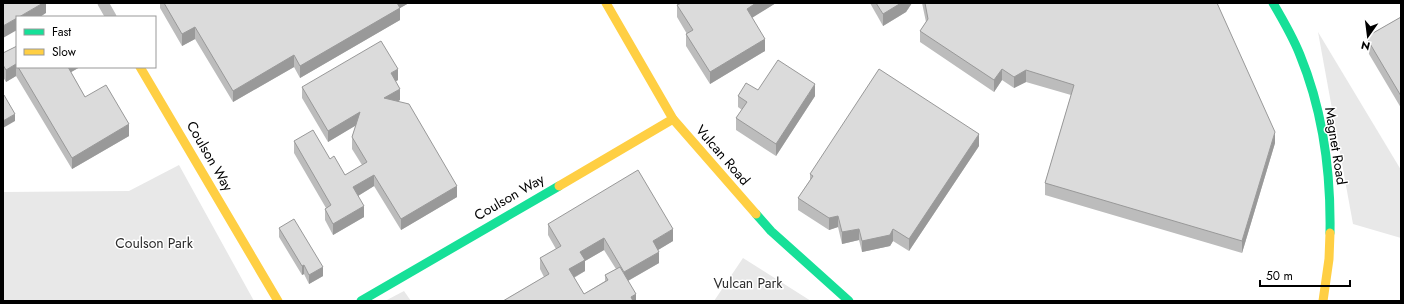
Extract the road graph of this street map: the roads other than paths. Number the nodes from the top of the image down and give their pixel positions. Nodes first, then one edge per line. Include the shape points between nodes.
1 (103, 3) edge
2 (606, 3) edge
3 (1273, 3) edge
4 (110, 16) edge
5 (141, 68) edge
6 (673, 119) junction
7 (278, 301) edge
8 (361, 301) edge
9 (849, 301) edge
10 (1323, 301) edge

1 - 4 street
2 - 6 street, Vulcan Road
3 - 10 street, Magnet Road via 1302,62 1321,128 1330,185 1330,234
5 - 7 street, Coulson Way
6 - 8 street, Coulson Way
6 - 9 street, Vulcan Road via 771,231

